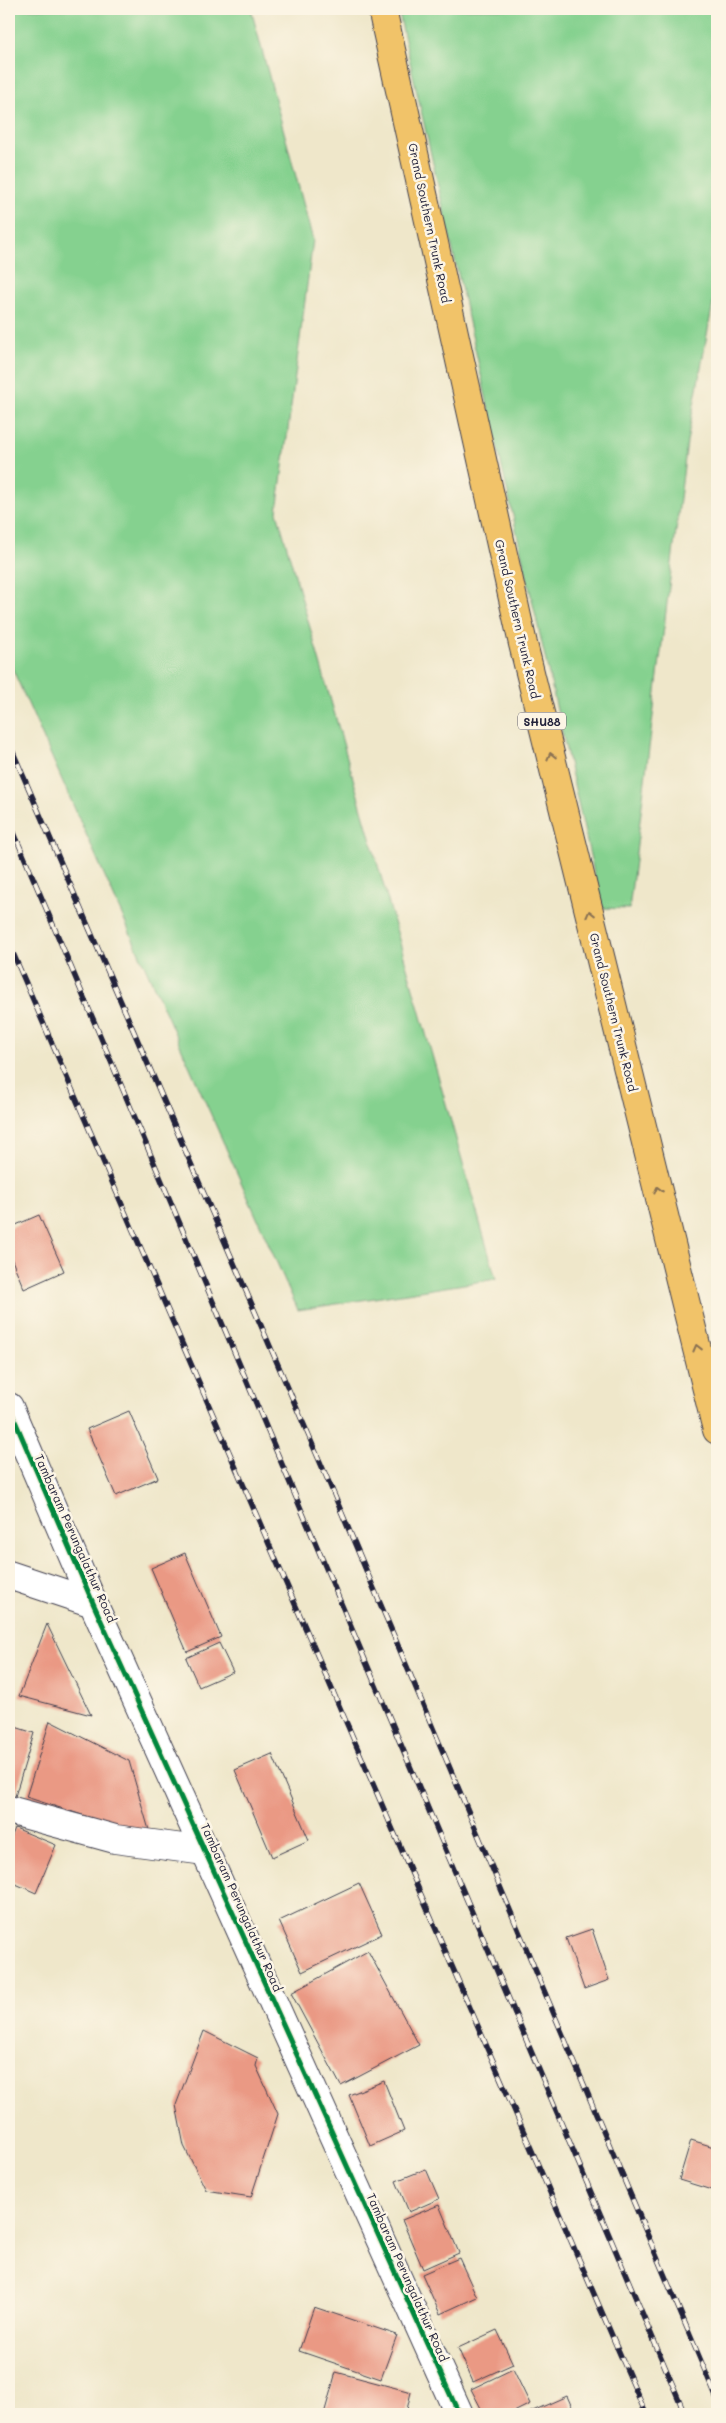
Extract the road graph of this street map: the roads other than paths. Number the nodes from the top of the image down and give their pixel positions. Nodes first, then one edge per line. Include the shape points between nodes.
1 (382, 9) edge
2 (9, 1407) edge
3 (717, 1430) edge
4 (9, 1575) edge
5 (93, 1603) junction
6 (9, 1810) edge
7 (205, 1851) junction
8 (459, 2414) edge

3 -> 1 main road, Grand Southern Trunk Road / SHU88 via 523,644
2 - 5 street, Tambaram Perungalathur Road
4 - 5 street
5 - 7 street, Tambaram Perungalathur Road
6 - 7 street via 115,1839
7 - 8 street, Tambaram Perungalathur Road

